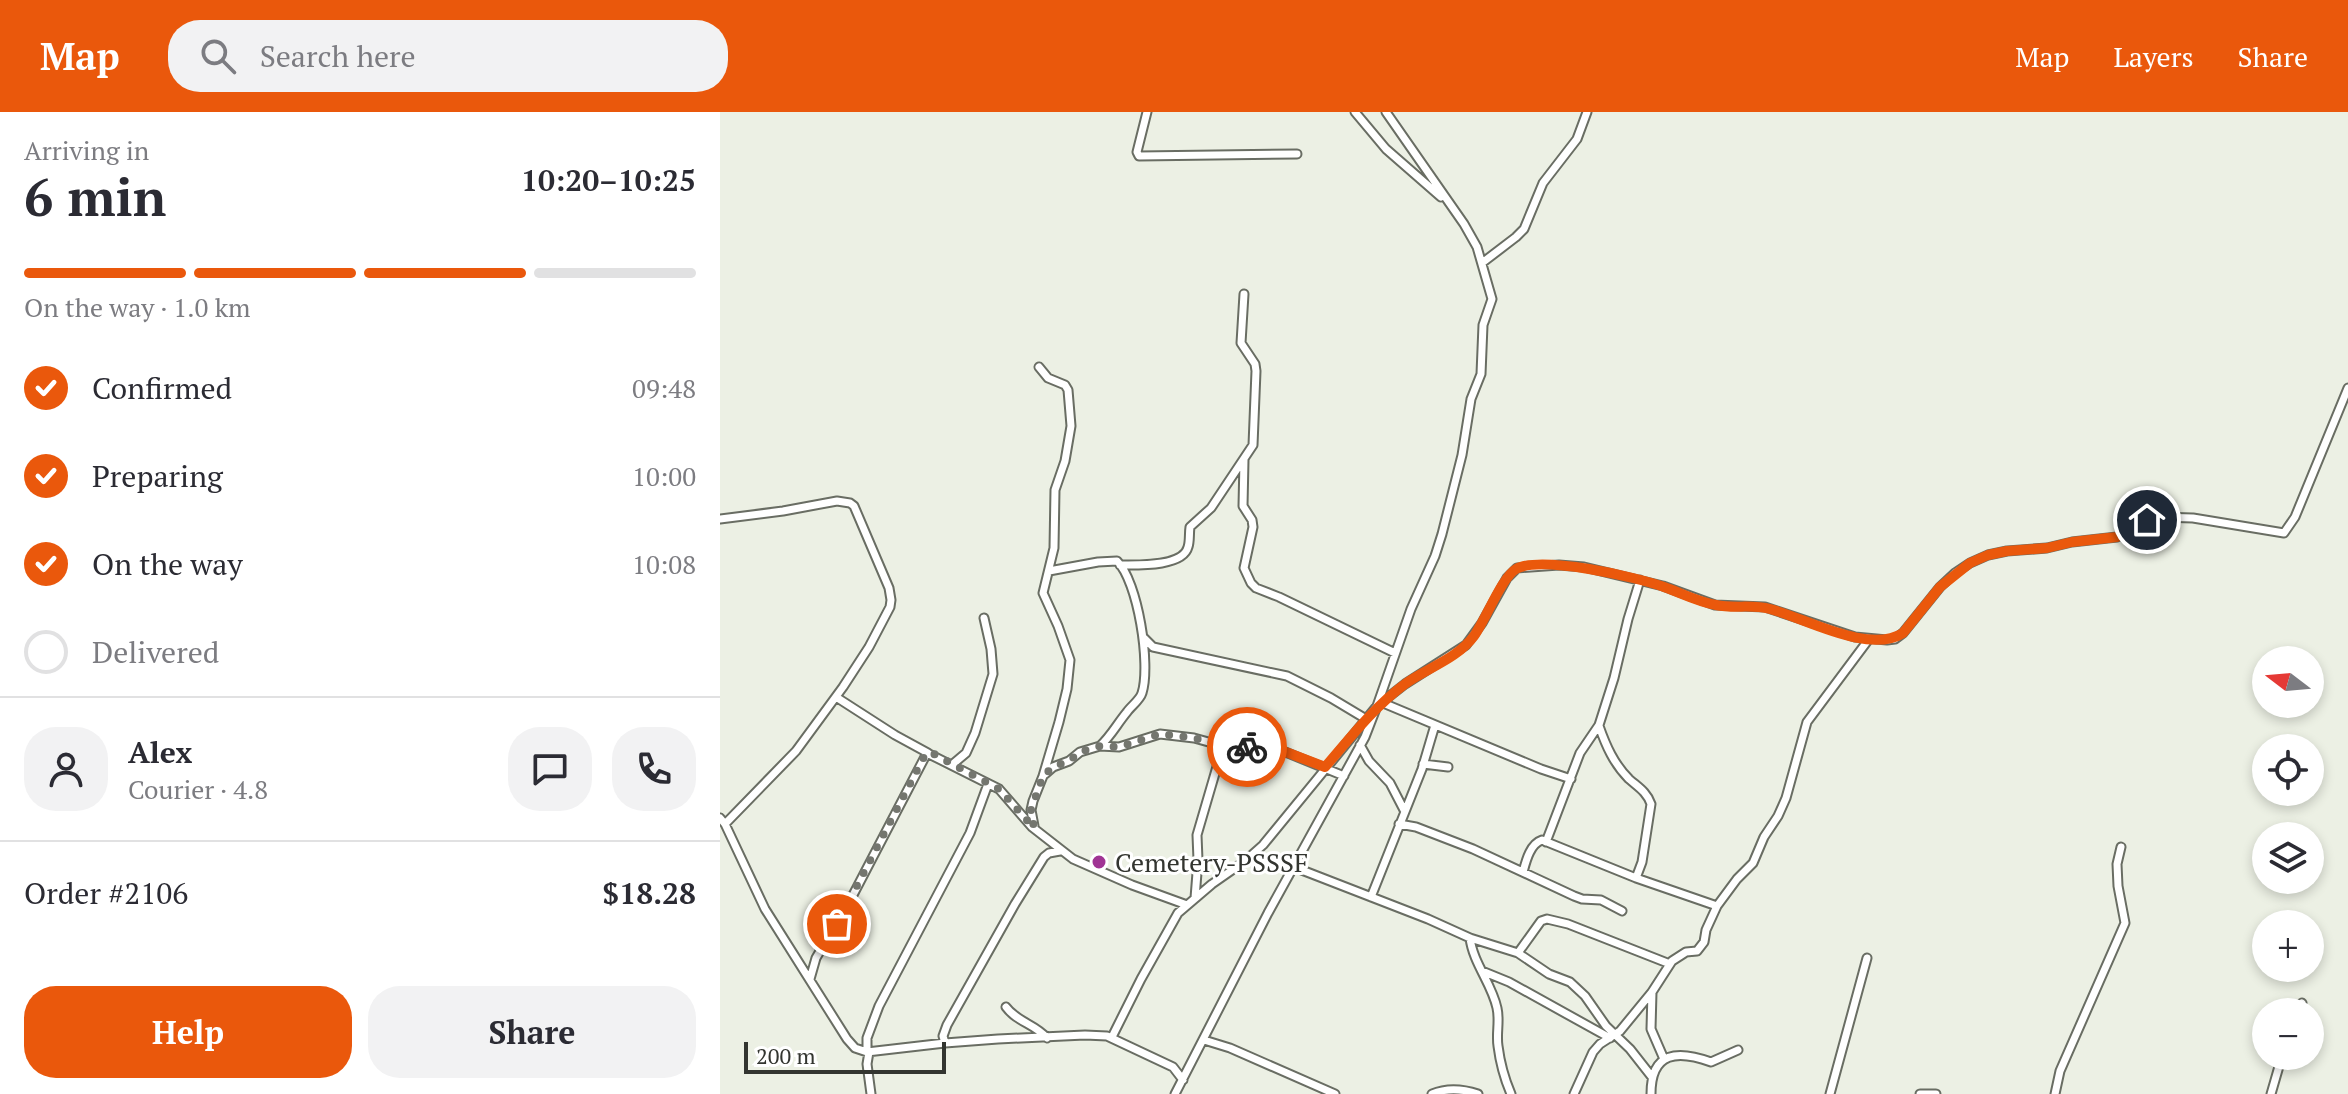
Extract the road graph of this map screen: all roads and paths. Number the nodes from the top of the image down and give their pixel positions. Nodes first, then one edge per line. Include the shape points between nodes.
1 (1147, 112) edge
2 (1355, 112) edge
3 (1386, 112) edge
4 (1587, 112) edge
5 (1297, 154) dead end
6 (1449, 203) junction
7 (1482, 263) junction
8 (1244, 294) dead end
9 (1039, 367) dead end
10 (2348, 388) edge
11 (1244, 458) junction
12 (720, 519) edge
13 (1120, 565) junction
14 (1049, 571) junction
15 (1640, 580) junction
16 (984, 618) dead end
17 (1143, 637) junction
18 (1869, 639) junction
19 (1395, 653) junction
20 (836, 697) junction
21 (1380, 704) junction
22 (1366, 719) junction
23 (1435, 725) junction
24 (1599, 726) junction
25 (1360, 745) junction
26 (1100, 746) junction
27 (1223, 746) junction
28 (928, 753) junction
29 (953, 764) junction
30 (1423, 764) junction
31 (1325, 767) junction
32 (1448, 767) dead end
33 (1043, 776) junction
34 (1344, 776) junction
35 (1571, 779) junction
36 (988, 784) junction
37 (1404, 810) junction
38 (723, 821) edge
39 (1399, 824) junction
40 (1034, 828) junction
41 (1546, 842) junction
42 (2121, 847) dead end
43 (1060, 851) junction
44 (1294, 867) junction
45 (1523, 872) junction
46 (1636, 878) junction
47 (1371, 897) junction
48 (1195, 898) junction
49 (1187, 905) junction
50 (1717, 906) junction
51 (1622, 911) dead end
52 (1470, 938) junction
53 (1518, 953) junction
54 (1867, 958) dead end
55 (1670, 964) junction
56 (1482, 971) junction
57 (810, 979) junction
58 (1652, 992) junction
59 (1006, 1007) dead end
60 (1612, 1036) junction
61 (1112, 1037) junction
62 (1047, 1038) junction
63 (1204, 1040) junction
64 (945, 1043) junction
65 (1738, 1050) dead end
66 (868, 1052) junction
67 (1664, 1059) junction
68 (2278, 1070) edge
69 (1652, 1077) junction
70 (1183, 1080) junction
71 (871, 1094) edge
72 (1175, 1094) edge
73 (1335, 1094) edge
74 (1432, 1094) edge
75 (1478, 1094) edge
76 (1511, 1094) edge
77 (1574, 1094) edge
78 (1651, 1094) edge
79 (1830, 1094) edge
80 (1920, 1094) edge
81 (1936, 1094) edge
82 (2055, 1094) edge
83 (2271, 1094) edge

1 - 5 street via 1138,156
2 - 6 street via 1386,149
3 - 6 street
4 - 7 street via 1577,139 1543,183 1524,229
6 - 7 street
7 - 19 street via 1492,302 1483,325 1481,374 1439,545
8 - 11 street via 1241,343 1255,364 1257,382 1253,445
9 - 14 street via 1065,385 1071,413 1068,449 1055,490
10 - 18 street via 2284,533 2159,517 2117,537 1988,555 1955,573 1895,639
11 - 13 street via 1211,508 1190,527 1183,555 1150,565
11 - 19 street via 1243,506 1253,527 1244,568 1251,583
12 - 20 street via 837,501 854,506 891,600 869,647
13 - 14 street via 1098,562
13 - 17 street
14 - 33 street via 1043,593 1070,660 1065,700
15 - 18 street via 1715,605 1765,607
15 - 21 street via 1584,567 1517,568 1466,645
15 - 24 street
16 - 29 street via 993,674 971,743
17 - 22 street via 1153,647 1287,676
17 - 26 street via 1142,695
18 - 50 street via 1807,722 1778,816 1753,863
19 - 21 street
20 - 28 street
20 - 38 street via 796,751
21 - 22 street
21 - 23 street
21 - 25 street
22 - 31 street
23 - 30 street
23 - 35 street
24 - 35 street via 1580,753
24 - 46 street via 1612,757 1651,804
25 - 34 street
25 - 37 street
26 - 27 street via 1119,747 1160,734
26 - 33 street via 1080,752
27 - 31 street via 1278,749
27 - 48 street via 1197,835
28 - 29 street
28 - 57 street via 816,958
29 - 36 street
30 - 32 street
30 - 37 street
31 - 34 street
31 - 48 street via 1263,845
33 - 40 street via 1031,810
34 - 44 street
35 - 41 street
36 - 40 street
36 - 66 street via 970,833 879,1006 867,1038
37 - 39 street
38 - 57 street via 765,909
39 - 45 street
39 - 47 street
40 - 43 street
41 - 45 street via 1537,841
41 - 46 street
42 - 82 street via 2118,886 2125,923 2060,1071
43 - 49 street
43 - 64 street via 1044,857 1015,904 947,1025
44 - 47 street
44 - 63 street
45 - 51 street
46 - 50 street
47 - 52 street
48 - 49 street
49 - 61 street via 1173,919
50 - 55 street via 1698,950
52 - 53 street
52 - 56 street
53 - 55 street via 1547,919
53 - 60 street via 1572,983
54 - 79 street
55 - 58 street
56 - 60 street
56 - 76 street via 1497,1006 1497,1044
57 - 66 street via 847,1039
58 - 60 street
58 - 67 street via 1651,1029
59 - 62 street
60 - 69 street
60 - 77 street via 1593,1052
61 - 62 street
61 - 70 street via 1173,1067
62 - 64 street
63 - 70 street
63 - 73 street
64 - 66 street
65 - 67 street via 1711,1062 1688,1054
66 - 71 street
67 - 69 street
68 - 83 street
69 - 78 street
70 - 72 street
74 - 75 street
80 - 81 street

